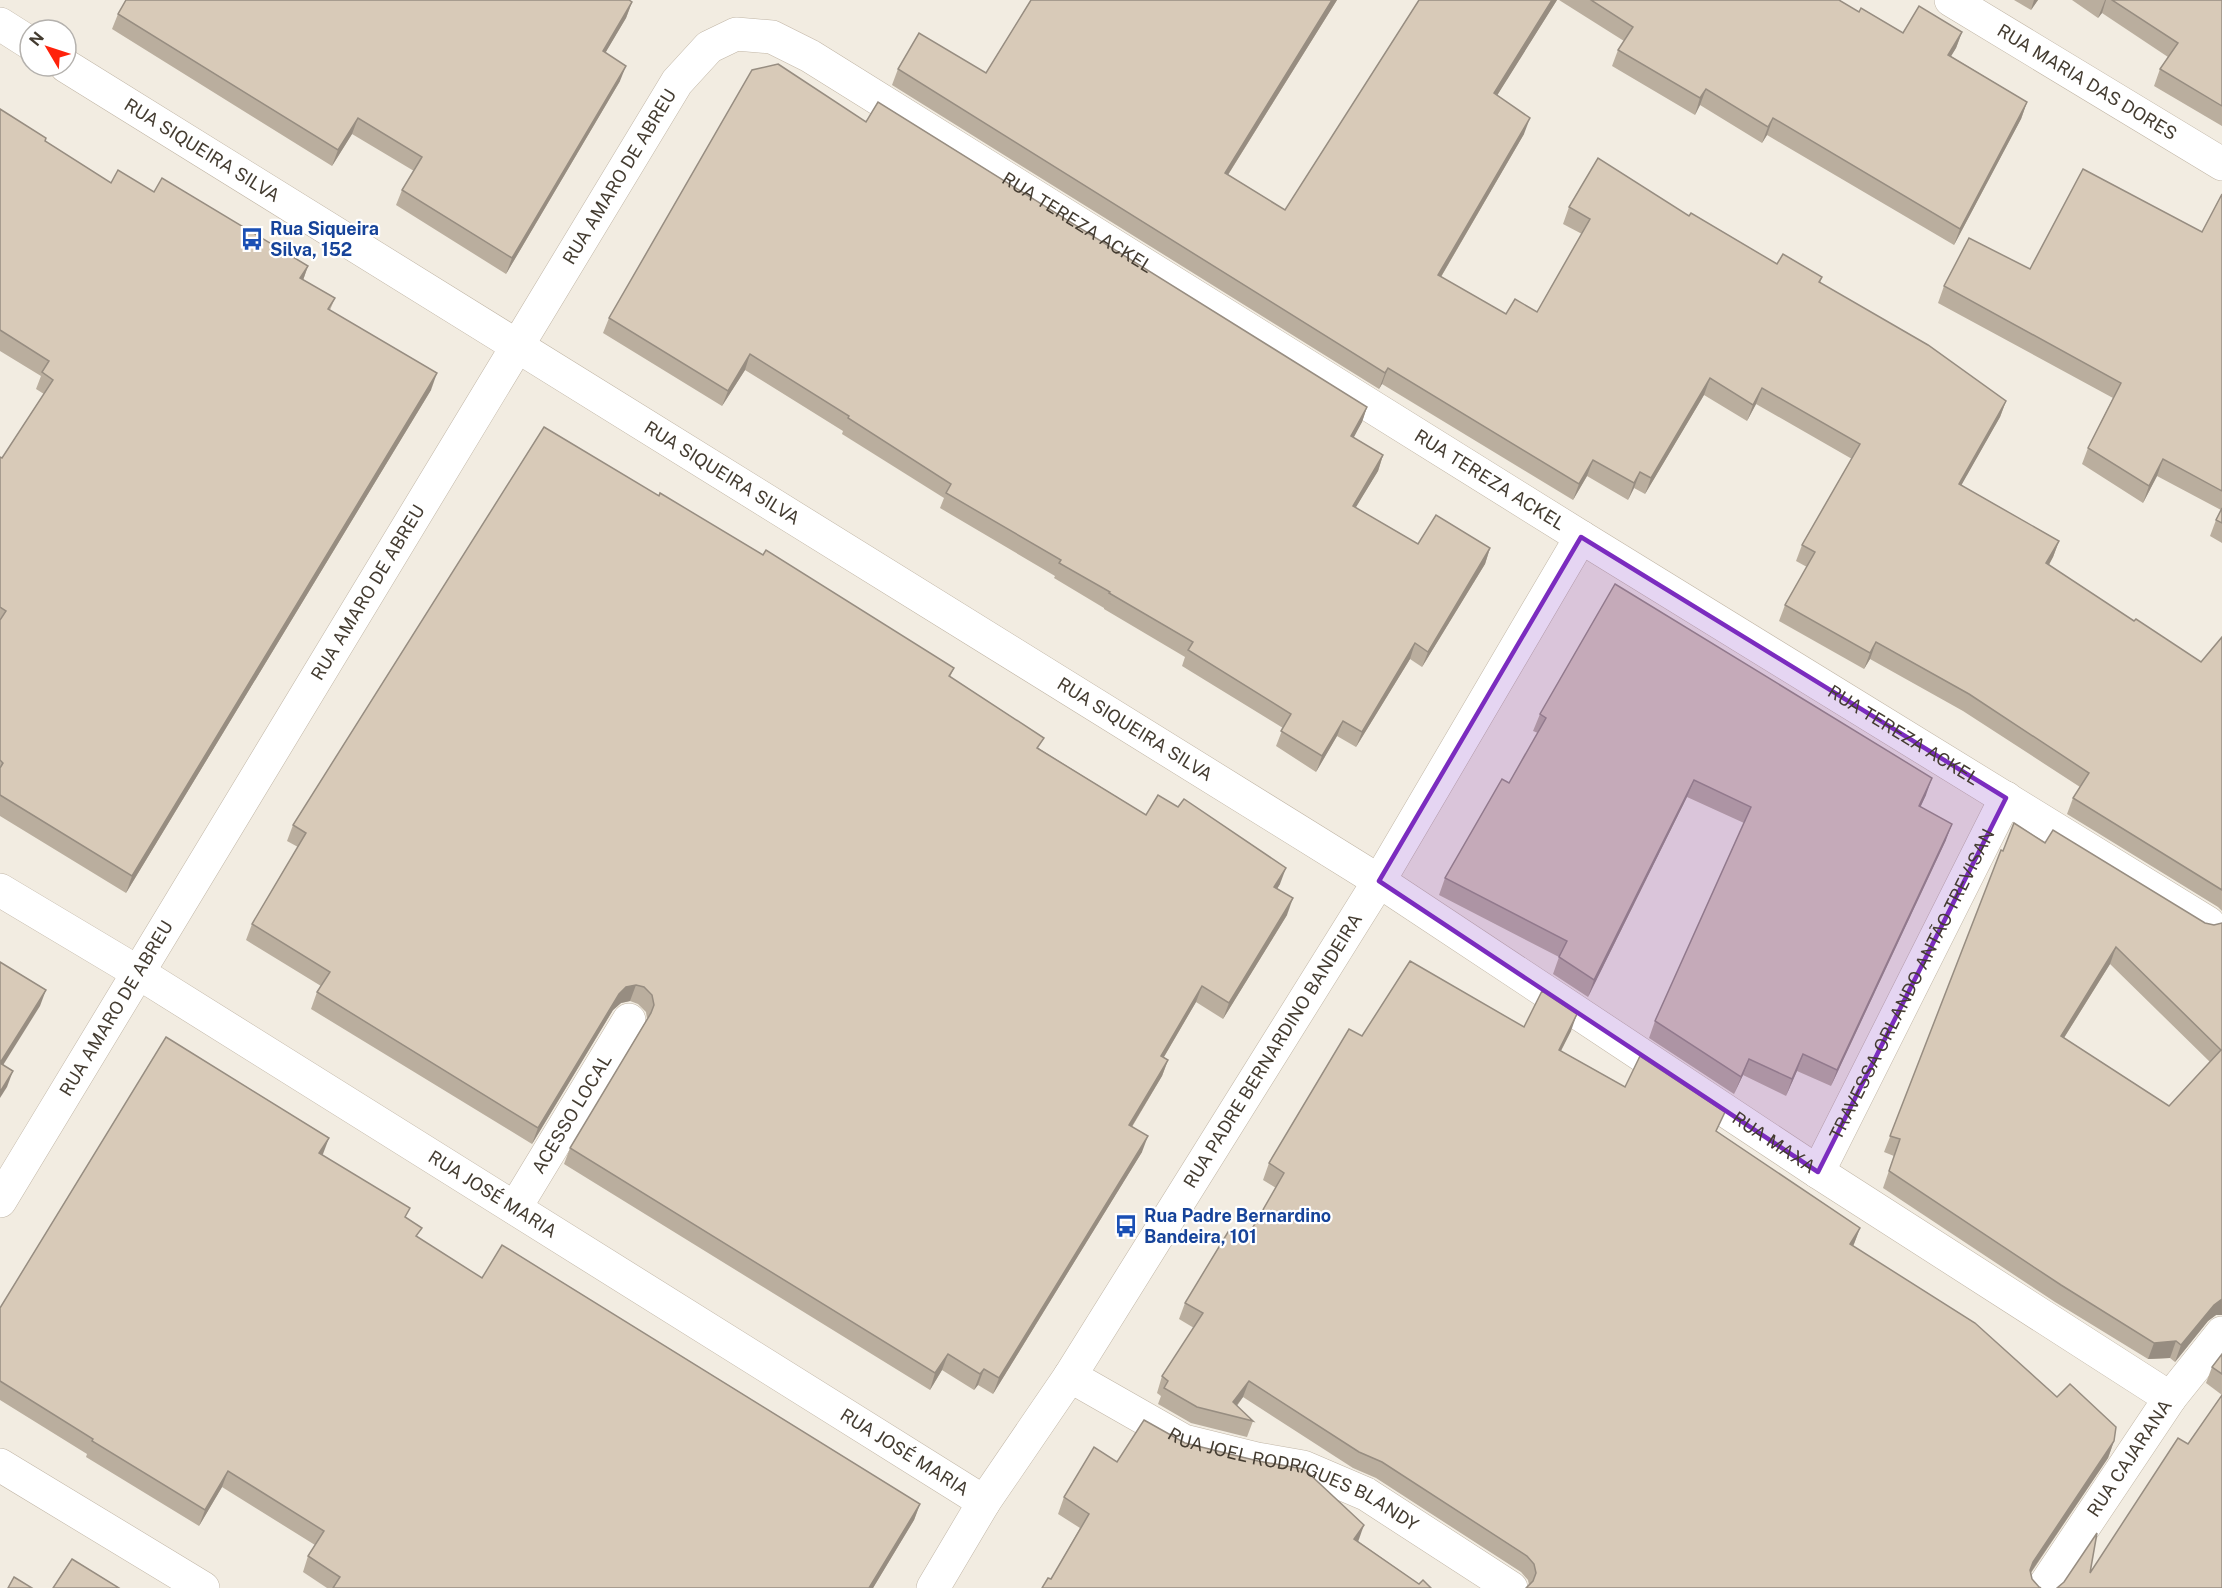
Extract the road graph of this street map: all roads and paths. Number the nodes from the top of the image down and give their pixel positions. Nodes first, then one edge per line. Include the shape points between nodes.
1 (1951, 0) edge
2 (0, 24) edge
3 (18, 35) edge
4 (772, 37) joint
5 (78, 73) edge
6 (2222, 164) edge
7 (518, 347) junction
8 (1581, 537) junction
9 (2006, 798) junction
10 (1379, 881) junction
11 (0, 890) edge
12 (2208, 923) edge
13 (139, 974) junction
14 (629, 1020) dead end
15 (1818, 1172) junction
16 (0, 1201) edge
17 (515, 1208) junction
18 (2222, 1333) edge
19 (1070, 1376) junction
20 (2170, 1398) junction
21 (0, 1465) edge
22 (984, 1502) junction
23 (203, 1588) edge
24 (933, 1588) edge
25 (1511, 1588) edge
26 (2043, 1588) edge

1 - 6 street, RUA MARIA DAS DORES
2 - 3 street
4 - 7 street, RUA AMARO DE ABREU via 736,34 709,47 676,82
4 - 8 street, RUA TEREZA ACKEL via 820,62
5 - 7 street, RUA SIQUEIRA SILVA
7 - 10 street, RUA SIQUEIRA SILVA
7 - 13 street, RUA AMARO DE ABREU
8 - 9 street, RUA TEREZA ACKEL
8 - 10 street, RUA PADRE BERNARDINO BANDEIRA
9 - 12 street, RUA TEREZA ACKEL
9 - 15 street, TRAVESSA ORLANDO ANTÃO TREVISAN
10 - 15 street, RUA MAXA
10 - 19 street, RUA PADRE BERNARDINO BANDEIRA
11 - 13 street, RUA JOSÉ MARIA
13 - 16 street, RUA AMARO DE ABREU
13 - 17 street, RUA JOSÉ MARIA
14 - 17 street, ACESSO LOCAL
15 - 20 street, RUA MAXA
17 - 22 street, RUA JOSÉ MARIA
18 - 20 street, RUA CAJARANA
19 - 22 street, RUA PADRE BERNARDINO BANDEIRA
19 - 25 street, RUA JOEL RODRIGUES BLANDY via 1184,1440 1303,1467 1366,1494
20 - 26 street, RUA CAJARANA
21 - 23 street
22 - 24 street, RUA PADRE BERNARDINO BANDEIRA

